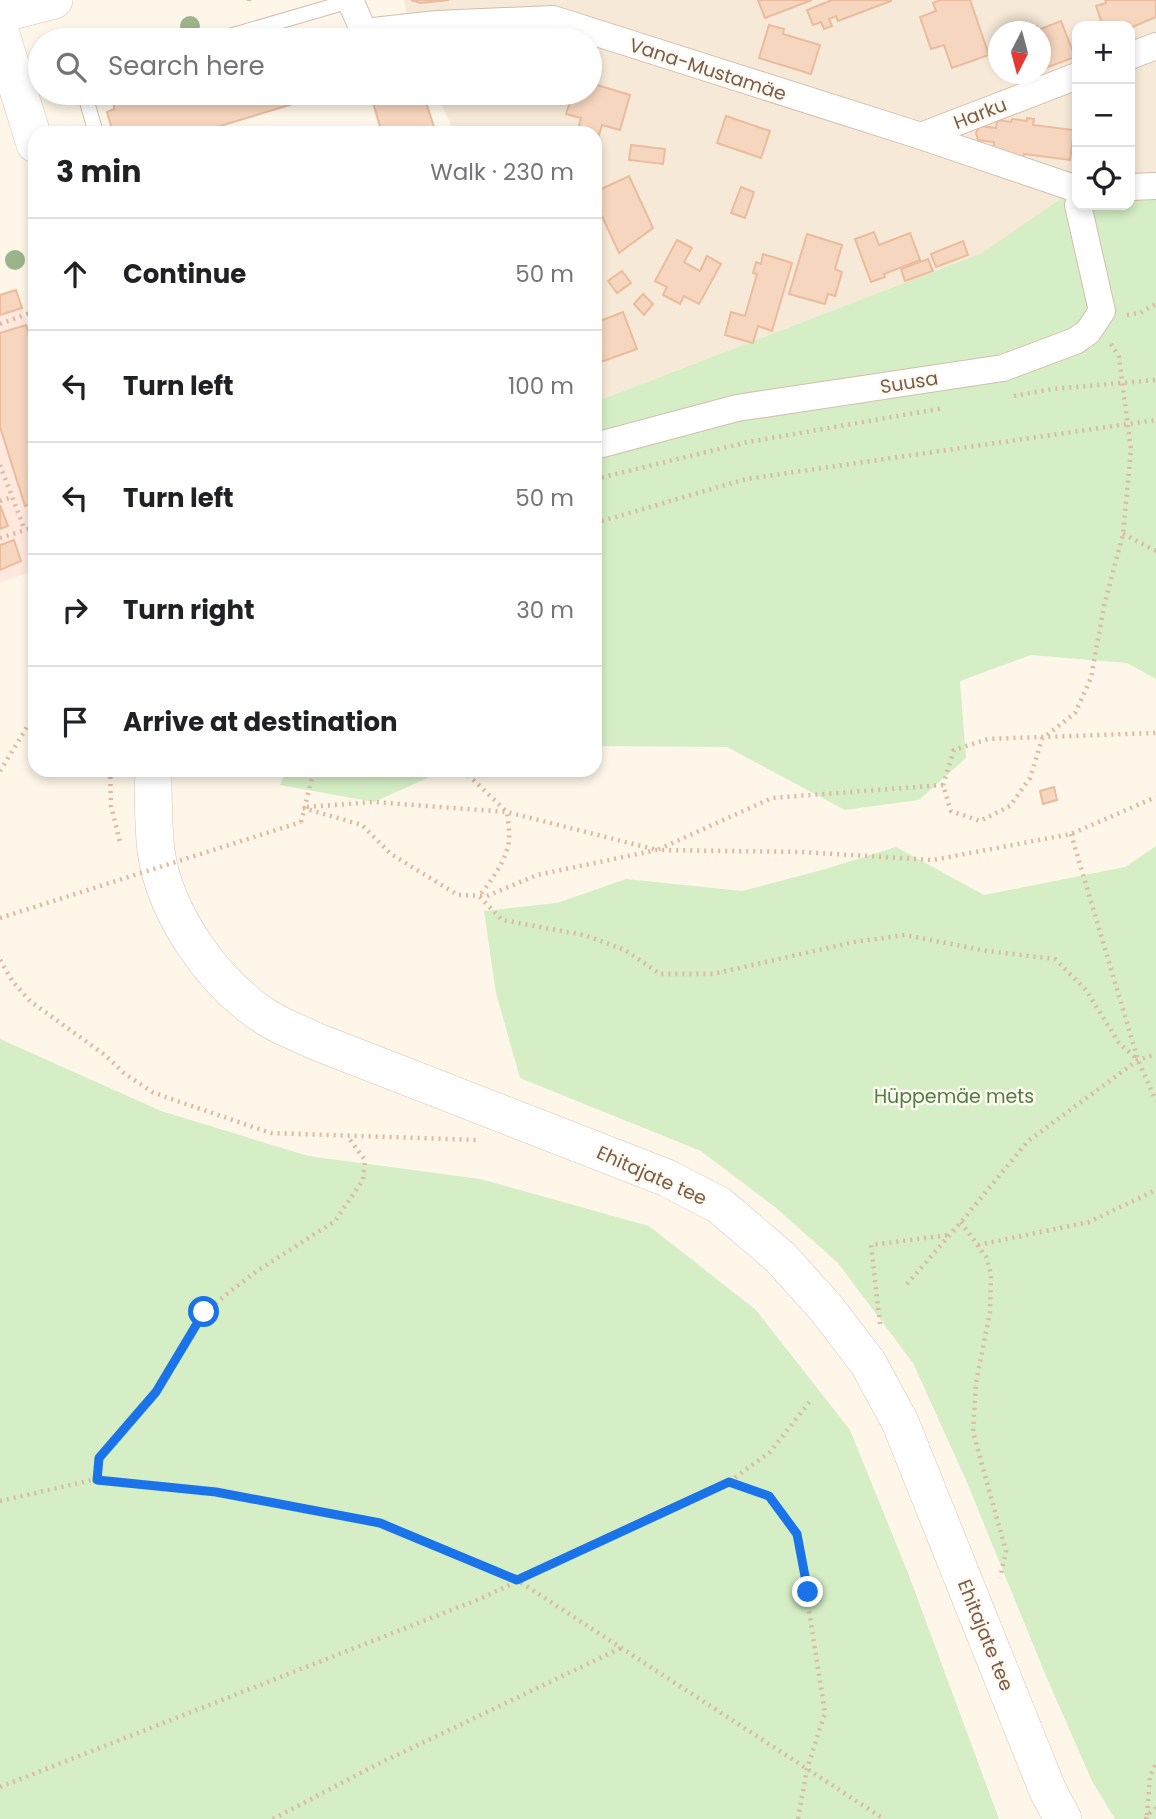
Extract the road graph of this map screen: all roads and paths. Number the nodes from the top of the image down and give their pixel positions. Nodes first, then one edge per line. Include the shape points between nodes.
1 (54, 0) edge
2 (350, 1) edge
3 (0, 14) edge
4 (257, 28) edge
5 (362, 28) edge
6 (400, 28) edge
7 (581, 28) edge
8 (602, 35) edge
9 (1156, 46) edge
10 (3, 51) edge
11 (1135, 54) edge
12 (1072, 78) edge
13 (88, 105) edge
14 (29, 126) edge
15 (94, 126) edge
16 (921, 136) junction
17 (1156, 186) edge
18 (1135, 187) edge
19 (1072, 194) edge
20 (1080, 210) edge
21 (28, 314) edge
22 (1097, 321) junction
23 (0, 324) edge
24 (1156, 380) edge
25 (1124, 383) junction
26 (1013, 396) dead end
27 (947, 408) dead end
28 (1156, 420) edge
29 (1128, 424) junction
30 (602, 444) edge
31 (0, 465) edge
32 (602, 477) edge
33 (12, 497) junction
34 (0, 501) edge
35 (602, 521) edge
36 (24, 528) junction
37 (28, 528) edge
38 (1123, 534) junction
39 (0, 538) edge
40 (1156, 551) edge
41 (28, 726) edge
42 (1156, 733) edge
43 (1042, 738) junction
44 (0, 771) edge
45 (110, 777) edge
46 (153, 777) edge
47 (312, 777) edge
48 (470, 777) edge
49 (943, 785) junction
50 (1156, 797) edge
51 (303, 807) junction
52 (507, 812) junction
53 (1072, 834) junction
54 (120, 843) dead end
55 (657, 850) junction
56 (126, 868) dead end
57 (131, 880) dead end
58 (479, 896) junction
59 (0, 918) edge
60 (0, 960) edge
61 (1156, 1054) edge
62 (1138, 1060) junction
63 (1156, 1101) edge
64 (457, 1132) dead end
65 (348, 1137) junction
66 (1156, 1190) edge
67 (961, 1222) junction
68 (949, 1235) junction
69 (978, 1245) junction
70 (907, 1284) dead end
71 (880, 1325) dead end
72 (811, 1400) dead end
73 (97, 1480) junction
74 (729, 1482) junction
75 (0, 1501) edge
76 (1000, 1578) dead end
77 (517, 1580) junction
78 (622, 1648) junction
79 (1156, 1764) edge
80 (807, 1769) junction
81 (0, 1787) edge
82 (1156, 1808) edge
83 (1147, 1817) edge
84 (273, 1819) edge
85 (798, 1819) edge
86 (884, 1819) edge
87 (1063, 1819) edge

1 - 3 main road
2 - 4 lane
2 - 5 street, Vana-Mustamäe
6 - 7 street, Vana-Mustamäe via 553,19
8 - 16 street, Vana-Mustamäe
9 - 11 street
10 - 14 main road
12 - 16 street, Harku
13 - 15 lane
16 - 19 street, Vana-Mustamäe
17 - 18 street
20 - 22 street via 1101,300
21 - 23 path
22 - 25 path via 1119,357
22 - 30 street, Suusa via 1075,341 1003,368 737,408
24 - 25 path
25 - 26 path
25 - 29 path
27 - 32 path via 748,442
28 - 29 path
29 - 35 path via 746,479
29 - 38 path via 1131,450
31 - 33 path
33 - 34 path
33 - 36 path
36 - 37 path
36 - 39 path
38 - 40 path
38 - 43 path via 1091,678 1074,713
41 - 44 path
42 - 43 path
43 - 49 path via 988,739 954,750
43 - 49 path via 1030,778 1010,806 980,821 951,811
45 - 54 path
46 - 87 main road, Ehitajate tee via 157,853 185,931 234,991 266,1017 315,1041 667,1178 719,1205 780,1257 826,1308 869,1363 900,1422
47 - 51 path
48 - 52 path
49 - 55 path via 772,798
50 - 53 path
51 - 52 path via 374,802
51 - 58 path via 362,825 391,855 426,877 458,895
51 - 59 path, bridge via 301,822
52 - 55 path
52 - 58 path via 509,841 494,876
53 - 55 path via 933,860
53 - 62 path
55 - 58 path via 537,875
56 - 57 path
58 - 62 path via 502,920 584,935 625,950 660,974 713,974 905,935 1055,959 1086,990 1119,1044
60 - 65 path via 30,1001 152,1092 271,1133
61 - 62 path
62 - 63 path
62 - 67 path via 1028,1141
64 - 65 path via 481,1140
65 - 73 path via 365,1160 363,1180 335,1221 254,1273 204,1312 156,1392 99,1458
66 - 69 path via 1089,1222
67 - 68 path
67 - 69 path
68 - 70 path
68 - 71 path via 871,1245
69 - 76 path via 991,1274 974,1432 1006,1551
72 - 74 path via 770,1452
73 - 75 path
73 - 77 path via 216,1492 380,1523
74 - 77 path
74 - 80 path via 769,1496 797,1534 825,1713
77 - 78 path
77 - 81 path via 482,1598
78 - 80 path
78 - 84 path
79 - 83 path via 1150,1776
80 - 85 path
80 - 86 path
82 - 83 path

